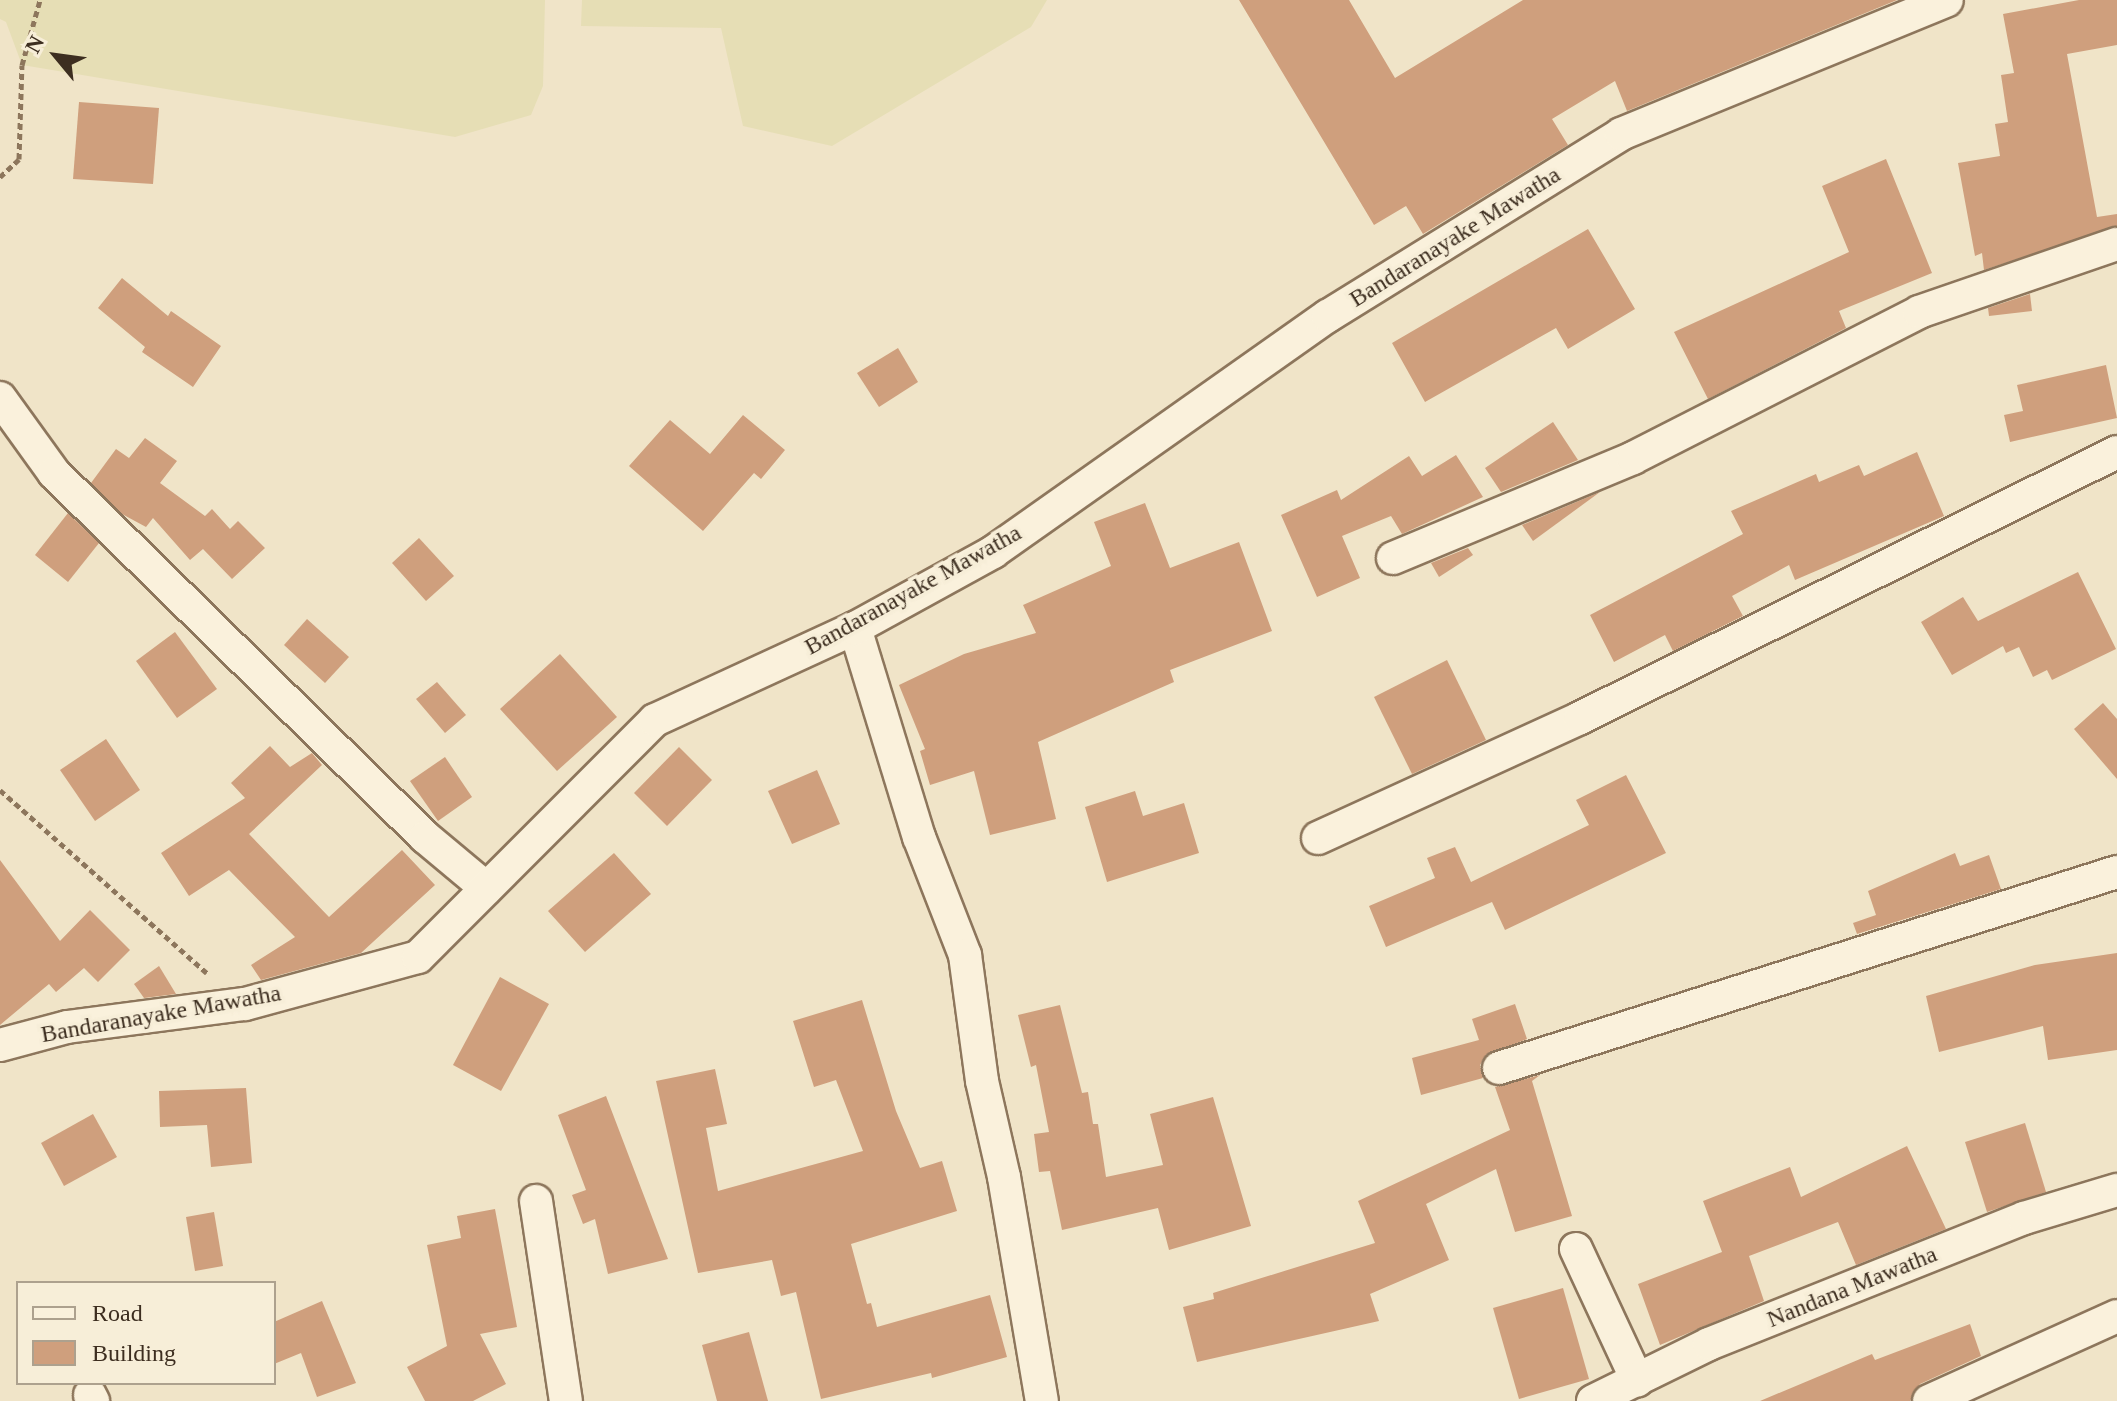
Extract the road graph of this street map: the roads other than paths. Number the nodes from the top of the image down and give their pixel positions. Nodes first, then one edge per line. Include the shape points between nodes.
1 (1947, 0) edge
2 (2117, 244) edge
3 (0, 398) edge
4 (2117, 452) edge
5 (1393, 558) dead end
6 (855, 628) junction
7 (1318, 838) dead end
8 (2117, 872) edge
9 (486, 888) junction
10 (0, 1045) edge
11 (1499, 1068) dead end
12 (2117, 1190) edge
13 (536, 1201) dead end
14 (1576, 1249) dead end
15 (2117, 1316) edge
16 (1637, 1380) junction
17 (566, 1401) edge
18 (1042, 1401) edge
19 (1593, 1401) edge
20 (1929, 1401) edge

1 - 6 street, Bandaranayake Mawatha via 1621,134 1328,316 993,552
2 - 5 street via 1919,312 1633,458
3 - 9 street via 54,473 425,837
4 - 7 street via 1580,718
6 - 9 street, Bandaranayake Mawatha via 655,720
6 - 18 street via 919,837 965,955 982,1081
8 - 11 street
9 - 10 street, Bandaranayake Mawatha via 418,957 245,1004 67,1027
12 - 16 street, Nandana Mawatha via 2010,1224 1709,1344
13 - 17 street
14 - 16 street
15 - 20 street
16 - 19 street, Nandana Mawatha

